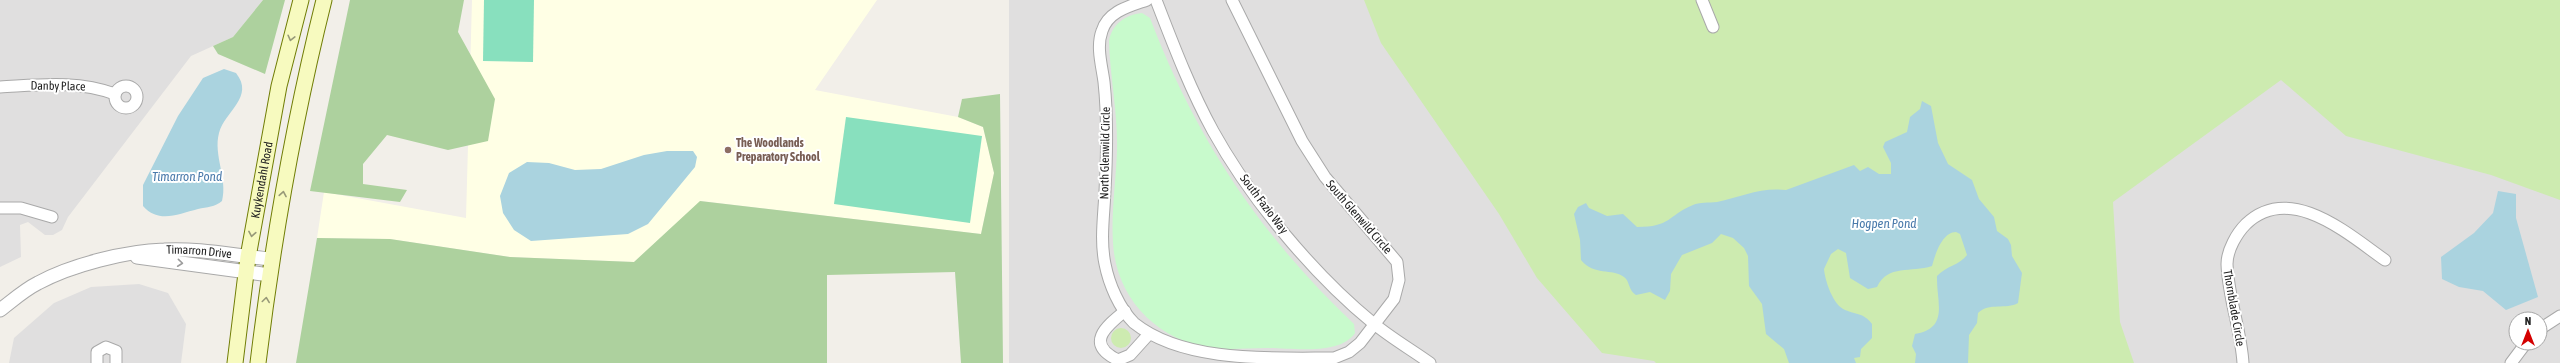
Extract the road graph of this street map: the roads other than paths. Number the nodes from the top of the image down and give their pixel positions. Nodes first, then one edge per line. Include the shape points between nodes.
1 (301, 0) edge
2 (324, 0) edge
3 (1147, 0) edge
4 (1156, 0) edge
5 (1232, 0) edge
6 (1702, 0) edge
7 (1713, 27) dead end
8 (0, 87) edge
9 (115, 94) dead end
10 (0, 208) edge
11 (52, 217) dead end
12 (271, 260) junction
13 (2385, 260) dead end
14 (247, 264) junction
15 (270, 275) junction
16 (1111, 284) joint
17 (0, 310) edge
18 (1124, 311) junction
19 (2560, 316) edge
20 (1374, 324) junction
21 (2548, 324) edge
22 (1149, 334) junction
23 (2520, 351) edge
24 (97, 363) edge
25 (116, 363) edge
26 (234, 363) edge
27 (258, 363) edge
28 (1430, 363) edge
29 (2243, 363) edge
30 (2512, 363) edge

1 -> 14 main road, Kuykendahl Road via 278,86
12 -> 2 main road, Kuykendahl Road via 300,97
3 - 16 street, North Glenwild Circle via 1124,8 1112,16 1102,31 1100,42 1108,145 1103,242
4 - 20 street, South Fazio Way via 1193,91 1213,131 1244,178 1315,268
5 - 20 street, South Glenwild Circle via 1302,141 1325,177 1398,262 1399,280 1394,299
6 - 7 street
8 - 9 street, Danby Place via 78,85
10 - 11 street via 20,208
12 - 14 street, Timarron Drive
12 - 15 main road, Kuykendahl Road
13 - 29 street, Thornblade Circle via 2331,223 2300,209 2276,208 2254,217 2236,234 2227,263
14 - 15 street, Timarron Drive
14 - 17 street, Timarron Drive via 201,251 164,250 128,255 81,266 38,283
14 - 26 main road, Kuykendahl Road
27 -> 15 main road, Kuykendahl Road
16 - 18 street, South Glenwild Circle
18 - 22 street, South Glenwild Circle
18 - 22 street via 1103,329 1100,342 1105,354 1118,360 1130,355
19 - 21 street
20 - 22 street, South Glenwild Circle via 1350,352 1334,358 1198,356
20 - 28 street, South Fazio Way
23 - 30 street
24 - 25 street via 97,352 106,347 116,351

